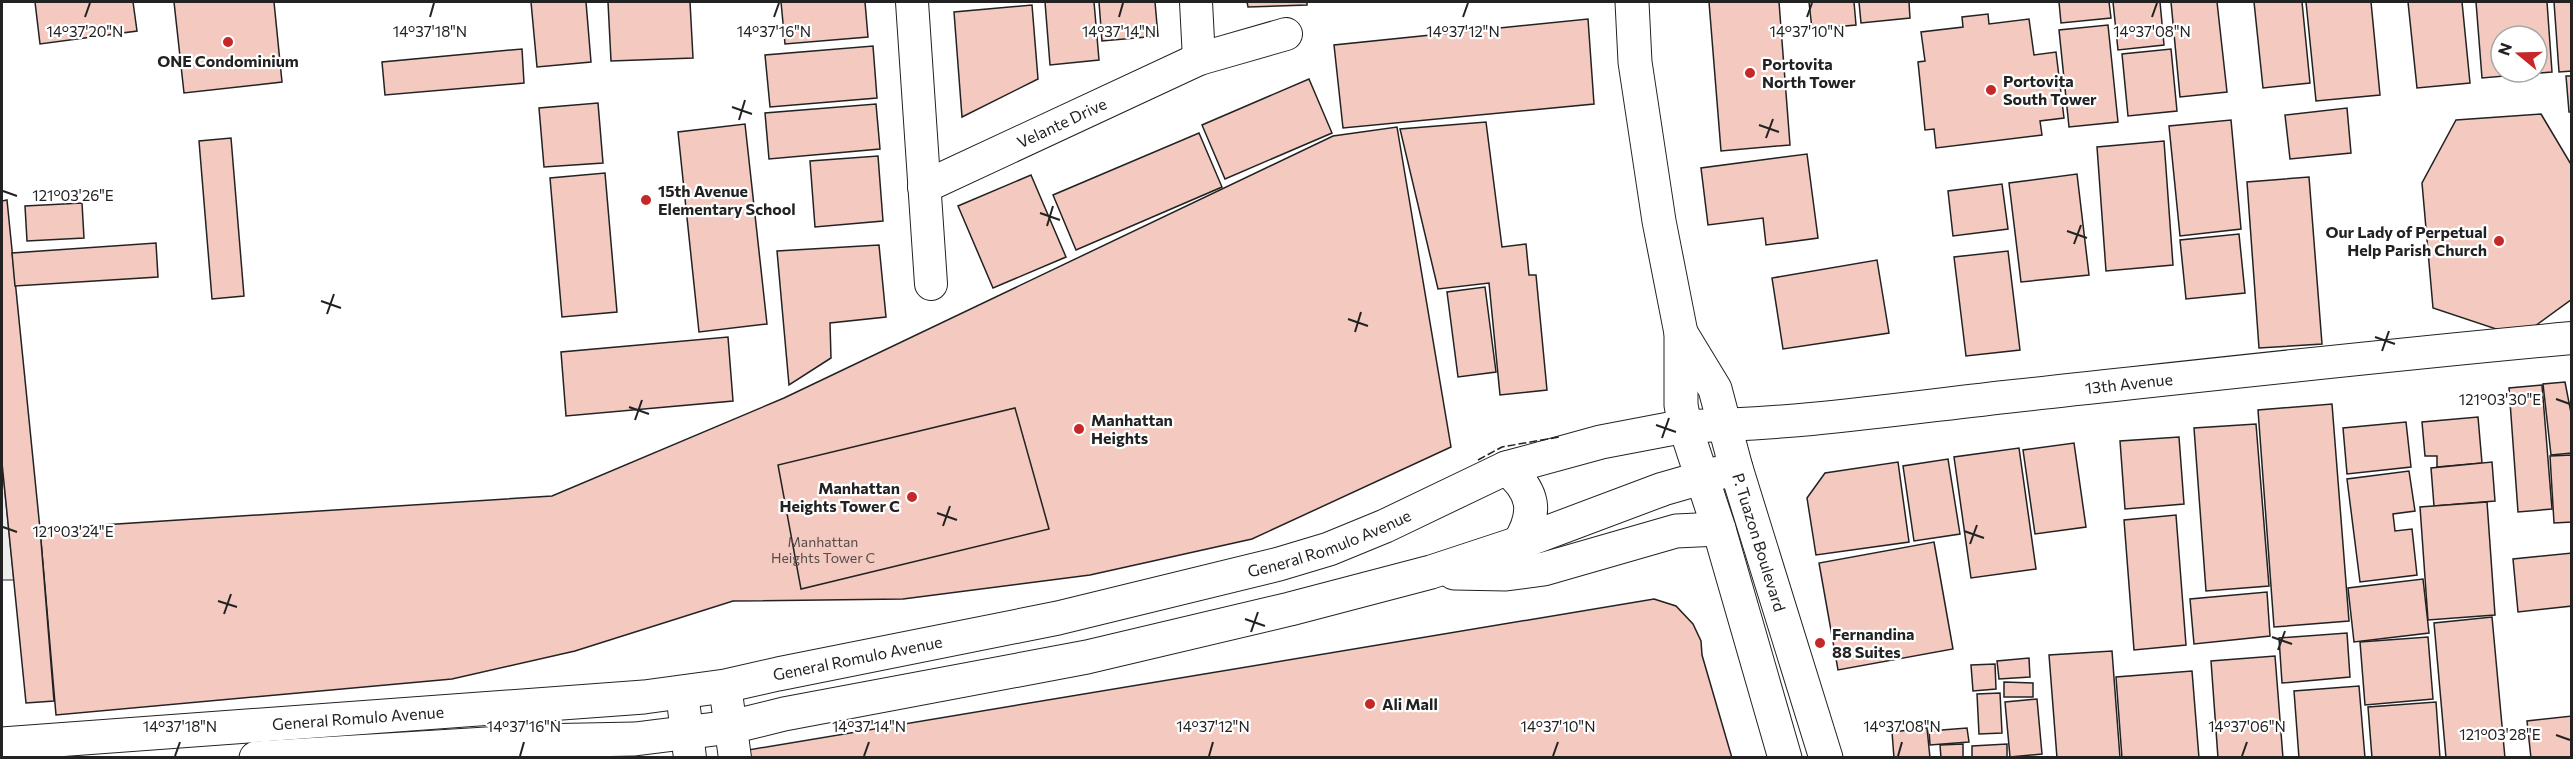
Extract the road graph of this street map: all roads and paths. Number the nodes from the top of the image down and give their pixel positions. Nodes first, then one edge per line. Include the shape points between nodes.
1 (912, 2) edge
2 (1196, 2) edge
3 (1632, 2) edge
4 (1286, 34) dead end
5 (1199, 59) junction
6 (924, 187) junction
7 (931, 284) dead end
8 (1681, 333) junction
9 (2571, 338) edge
10 (1685, 426) junction
11 (1725, 426) junction
12 (1506, 468) junction
13 (1736, 468) junction
14 (1701, 476) junction
15 (1719, 529) junction
16 (1519, 543) junction
17 (1431, 572) junction
18 (725, 686) junction
19 (682, 692) junction
20 (733, 742) edge
21 (2, 744) edge
22 (689, 746) edge
23 (256, 758) edge
24 (1785, 758) edge
25 (1826, 758) edge

1 - 6 street
2 - 5 street
3 - 8 street, P. Tuazon Boulevard via 1636,74
4 - 5 street, Velante Drive
5 - 6 street, Velante Drive
6 - 7 street
8 - 10 street, P. Tuazon Boulevard via 1681,405
8 - 11 street, P. Tuazon Boulevard via 1714,389
9 - 11 street, 13th Avenue
10 - 11 street, 13th Avenue
10 - 12 street, General Romulo Avenue via 1601,442
10 - 14 street, P. Tuazon Boulevard
11 - 13 street, P. Tuazon Boulevard
12 - 16 street via 1520,479 1529,494 1532,511
12 - 18 street, General Romulo Avenue via 1385,526 1279,564 1058,618
13 - 14 street, General Romulo Avenue
13 - 25 street, P. Tuazon Boulevard
14 - 15 street, P. Tuazon Boulevard
14 - 16 street, General Romulo Avenue
15 - 17 street via 1676,531 1544,569 1506,574
15 - 24 street, P. Tuazon Boulevard
16 - 17 street, General Romulo Avenue
17 - 20 street, General Romulo Avenue via 1087,657 784,714
18 - 19 street, General Romulo Avenue
18 - 20 street
19 - 21 street, General Romulo Avenue
19 - 22 street
20 - 22 street, General Romulo Avenue
22 - 23 street, General Romulo Avenue via 635,739 534,741

